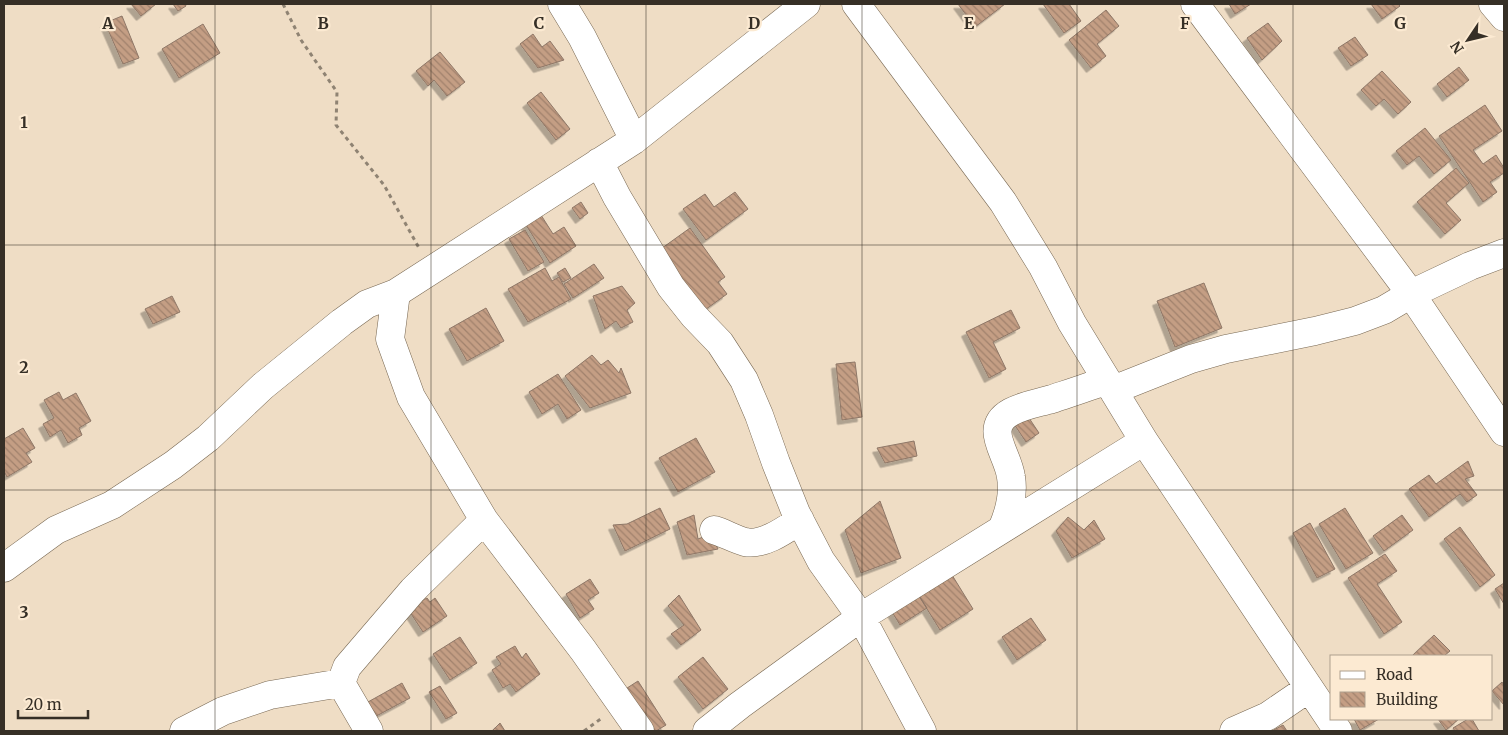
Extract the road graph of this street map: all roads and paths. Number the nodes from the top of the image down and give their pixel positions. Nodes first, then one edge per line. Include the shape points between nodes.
1 (283, 4) edge
2 (562, 4) edge
3 (806, 4) edge
4 (856, 4) edge
5 (1195, 4) edge
6 (1493, 4) edge
7 (1504, 17) edge
8 (634, 140) junction
9 (600, 162) junction
10 (1504, 253) edge
11 (423, 255) dead end
12 (396, 293) junction
13 (1411, 294) junction
14 (1110, 385) junction
15 (1504, 432) edge
16 (1144, 441) junction
17 (484, 520) junction
18 (800, 520) junction
19 (1002, 529) junction
20 (714, 530) dead end
21 (4, 568) edge
22 (861, 617) junction
23 (341, 683) junction
24 (1309, 688) junction
25 (1330, 719) edge
26 (1331, 720) edge
27 (184, 731) edge
28 (369, 731) edge
29 (640, 731) edge
30 (707, 731) edge
31 (922, 731) edge
32 (1234, 731) edge
33 (1338, 731) edge

1 - 11 path via 301,40 337,92 336,125 384,185
2 - 8 street
3 - 8 street
4 - 14 street via 1003,202
5 - 13 street
6 - 7 street
8 - 9 street
9 - 12 street
9 - 18 street via 671,287 720,343 744,380
10 - 13 street
12 - 17 street via 390,339 411,397
12 - 21 street via 367,304 342,322 263,386 173,466 112,505 56,530
13 - 14 street via 1384,310 1355,321 1208,354
13 - 15 street
14 - 16 street
14 - 19 street via 1024,406 1010,412 1000,422 997,432 1012,488 1009,514
16 - 19 street
16 - 24 street
17 - 23 street via 407,596 346,667
17 - 29 street
18 - 20 street via 760,541 746,542
18 - 22 street via 822,561
19 - 22 street
22 - 30 street
22 - 31 street
23 - 27 street via 270,695 222,712
23 - 28 street
24 - 25 street
24 - 32 street via 1268,716
26 - 33 street

